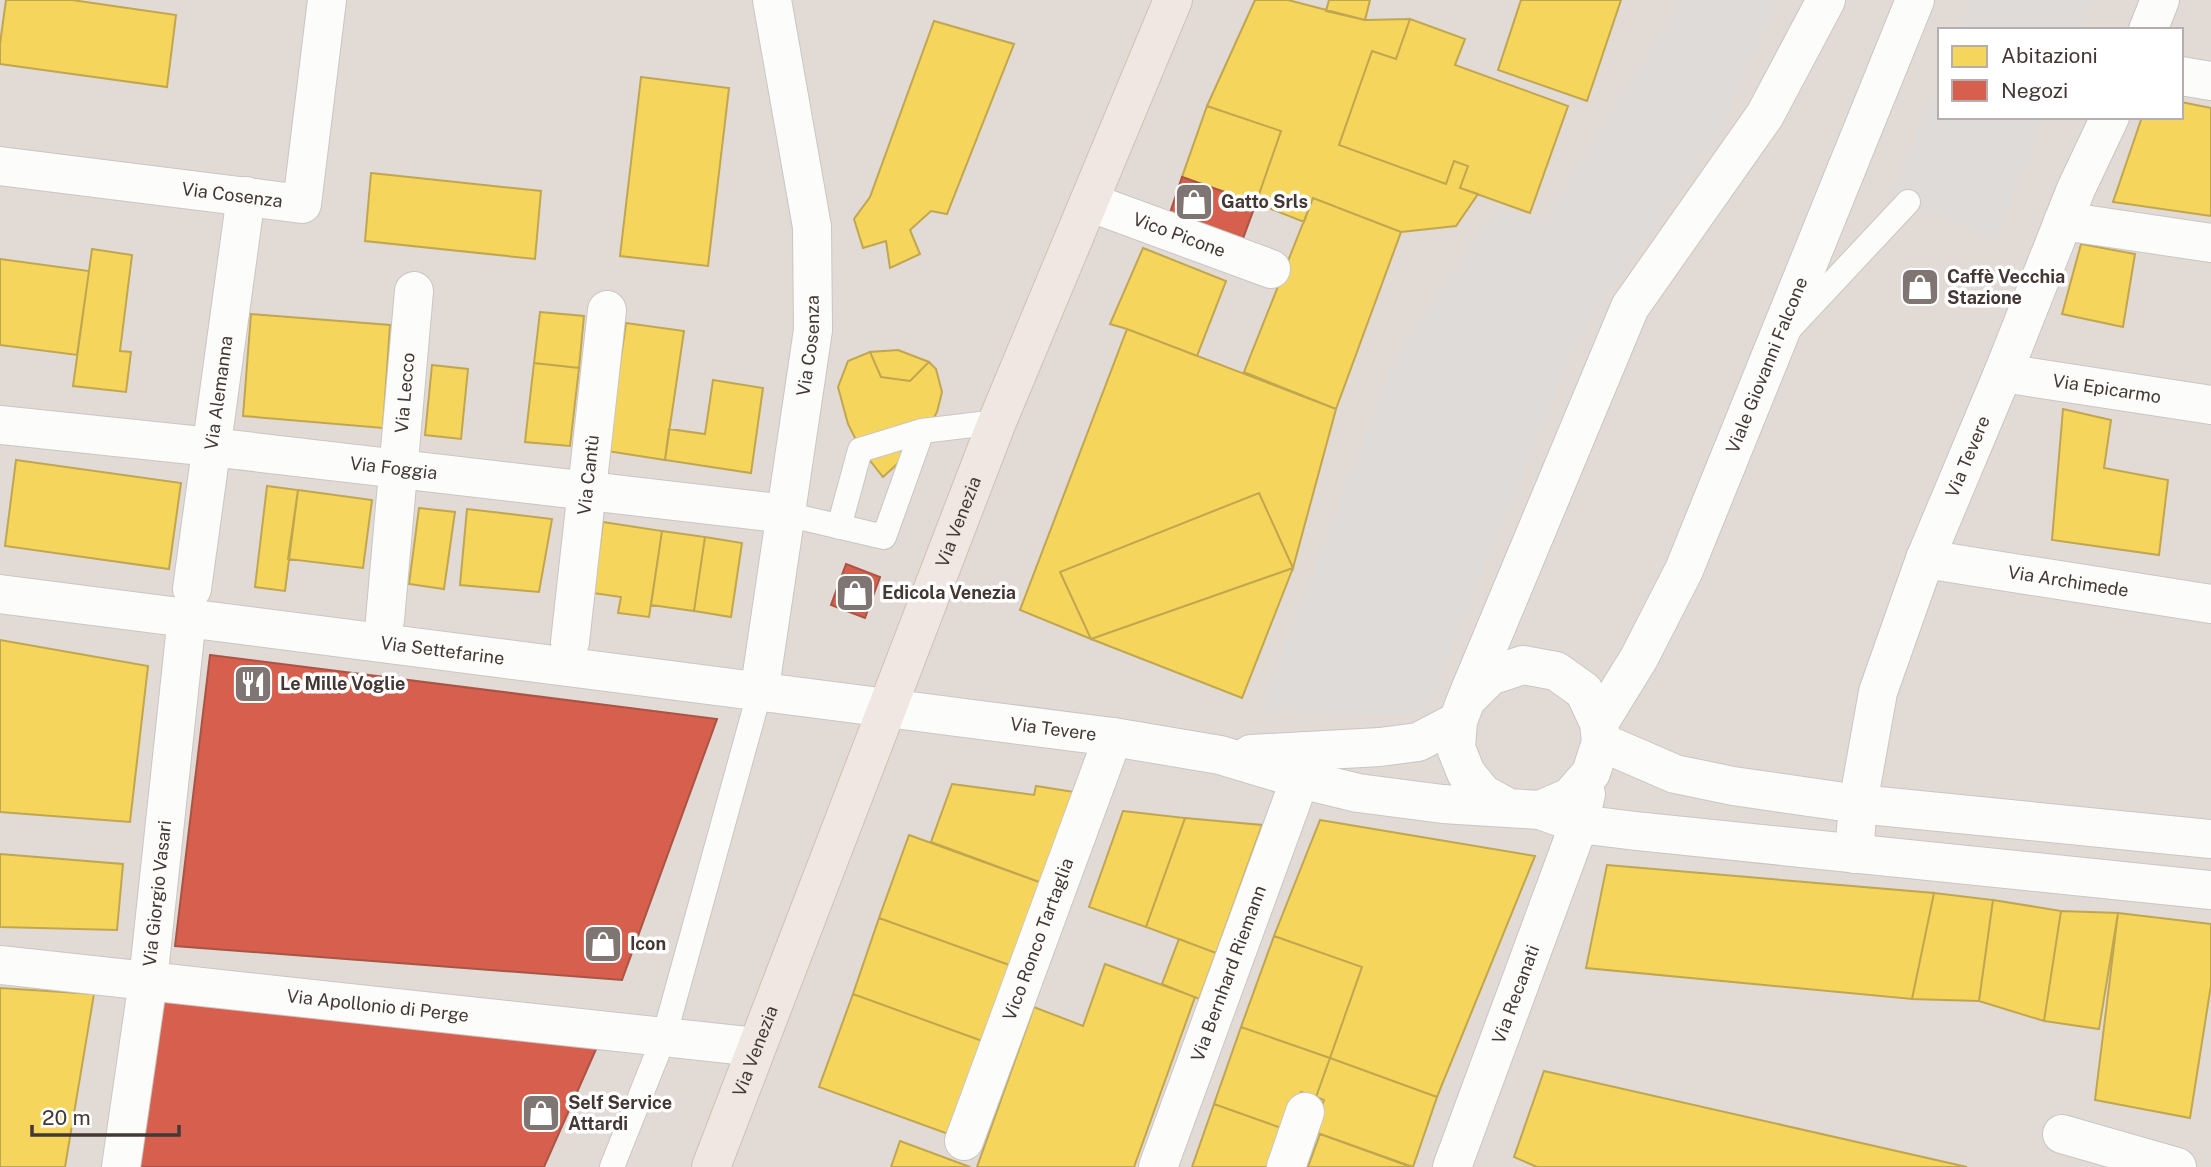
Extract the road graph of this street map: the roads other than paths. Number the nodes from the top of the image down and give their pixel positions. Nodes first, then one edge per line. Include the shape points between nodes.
1 (327, 0) edge
2 (772, 0) edge
3 (1173, 0) edge
4 (1826, 0) edge
5 (1915, 0) edge
6 (2160, 0) edge
7 (2149, 28) edge
8 (2183, 76) edge
9 (2211, 81) edge
10 (2109, 119) edge
11 (0, 166) edge
12 (246, 196) junction
13 (1088, 202) junction
14 (1908, 202) dead end
15 (2063, 221) junction
16 (2211, 243) edge
17 (1271, 269) dead end
18 (414, 291) dead end
19 (607, 310) dead end
20 (1776, 344) junction
21 (2003, 373) junction
22 (2211, 405) edge
23 (997, 422) junction
24 (0, 425) edge
25 (922, 431) junction
26 (211, 447) junction
27 (398, 470) junction
28 (587, 492) junction
29 (786, 514) junction
30 (839, 527) junction
31 (1924, 559) junction
32 (0, 594) edge
33 (190, 603) junction
34 (2211, 604) edge
35 (385, 620) dead end
36 (570, 642) dead end
37 (759, 694) junction
38 (886, 710) junction
39 (1462, 710) junction
40 (1113, 737) junction
41 (1597, 746) junction
42 (1302, 765) junction
43 (1858, 804) junction
44 (1523, 808) junction
45 (1579, 824) junction
46 (2211, 839) edge
47 (1854, 855) junction
48 (2211, 890) edge
49 (0, 965) edge
50 (148, 981) junction
51 (664, 1037) junction
52 (756, 1047) junction
53 (1305, 1112) dead end
54 (2062, 1134) dead end
55 (964, 1141) dead end
56 (121, 1167) edge
57 (612, 1167) edge
58 (711, 1167) edge
59 (1158, 1167) edge
60 (1286, 1167) edge
61 (1452, 1167) edge
62 (2177, 1167) edge

1 - 12 street, Via Cosenza via 302,204
2 - 29 street, Via Cosenza via 812,227 813,330
3 - 13 main road, Via Venezia
4 - 39 street via 1765,115 1630,307
5 - 20 street, Viale Giovanni Falcone
6 - 7 street
8 - 9 street
10 - 15 street, Via Tevere
11 - 12 street, Via Cosenza
12 - 26 street, Via Alemanna
13 - 17 street, Vico Picone
13 - 23 main road, Via Venezia
14 - 20 lane
15 - 16 street
15 - 21 street, Via Tevere
18 - 27 street, Via Lecco
19 - 28 street, Via Cantù
20 - 41 street, Viale Giovanni Falcone via 1684,570
21 - 22 street, Via Epicarmo
21 - 31 street, Via Tevere
23 - 25 lane
23 - 38 main road, Via Venezia
24 - 26 street, Via Foggia
25 - 30 lane via 860,450
25 - 30 lane via 884,537
26 - 27 street, Via Foggia
26 - 33 street, Via Alemanna
27 - 28 street, Via Foggia
27 - 35 street, Via Lecco
28 - 29 street, Via Foggia
28 - 36 street, Via Cantù
29 - 30 lane
29 - 37 street, Via Cosenza
31 - 34 street, Via Archimede
31 - 43 street, Via Tevere via 1878,692
32 - 33 street, Via Settefarine
33 - 37 street, Via Settefarine
33 - 50 street, Via Giorgio Vasari
37 - 38 street, Via Settefarine
37 - 51 lane
38 - 40 street, Via Tevere
38 - 52 main road, Via Venezia
39 - 41 street via 1490,676 1523,665 1556,671 1584,691
39 - 42 street via 1418,742
39 - 44 street via 1456,748 1465,773 1483,794
40 - 42 street, Via Tevere
40 - 55 street, Vico Ronco Tartaglia
41 - 43 street via 1675,774
41 - 44 street via 1570,797
41 - 45 street, Via Recanati
42 - 44 street, Via Tevere via 1358,793
42 - 59 street, Via Bernhard Riemann
43 - 46 street
43 - 47 street, Via Tevere
44 - 45 street
45 - 47 street
45 - 61 street, Via Recanati
47 - 48 street
49 - 50 street, Via Apollonio di Perge
50 - 51 street, Via Apollonio di Perge
50 - 56 street, Via Giorgio Vasari
51 - 52 street, Via Apollonio di Perge
51 - 57 lane
52 - 58 main road, Via Venezia
53 - 60 street
54 - 62 street

